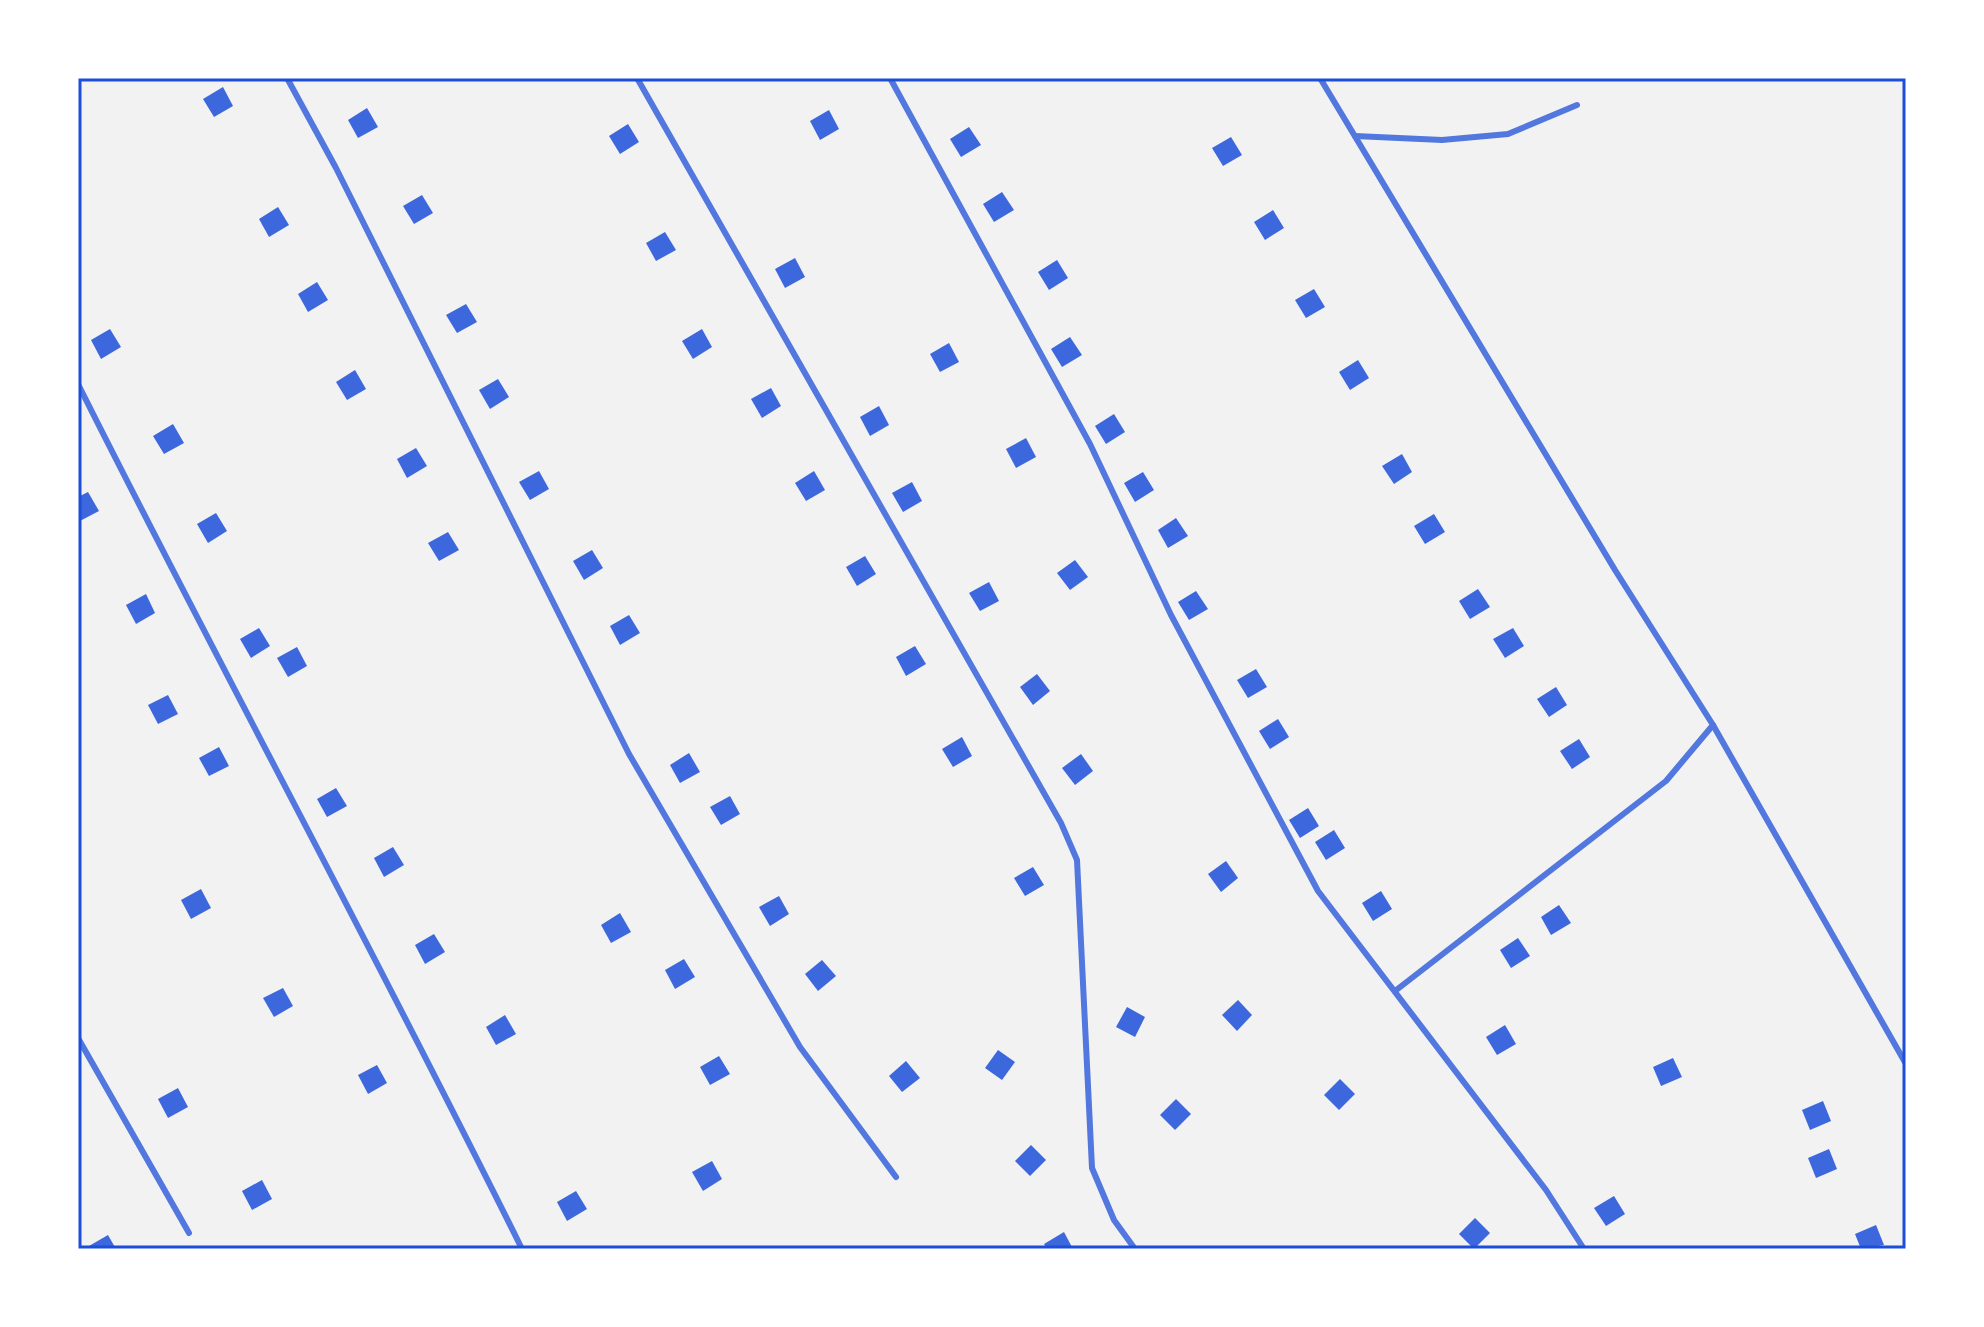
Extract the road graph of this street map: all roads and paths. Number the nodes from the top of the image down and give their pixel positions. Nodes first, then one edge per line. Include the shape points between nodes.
1 (287, 78) edge
2 (637, 78) edge
3 (890, 78) edge
4 (1320, 78) edge
5 (1577, 105) dead end
6 (1355, 136) junction
7 (78, 384) edge
8 (1713, 725) junction
9 (1395, 991) junction
10 (78, 1038) edge
11 (1906, 1064) edge
12 (896, 1177) dead end
13 (189, 1233) dead end
14 (522, 1249) edge
15 (1135, 1249) edge
16 (1584, 1249) edge

1 - 12 lane via 629,754 800,1047
2 - 15 lane via 1061,823 1077,860 1092,1168 1114,1220
3 - 9 lane via 1090,444 1171,615 1318,891
4 - 6 lane
5 - 6 lane via 1508,134 1442,140
6 - 8 lane
7 - 14 lane
8 - 9 lane via 1666,781
8 - 11 lane
9 - 16 lane via 1546,1190
10 - 13 lane

